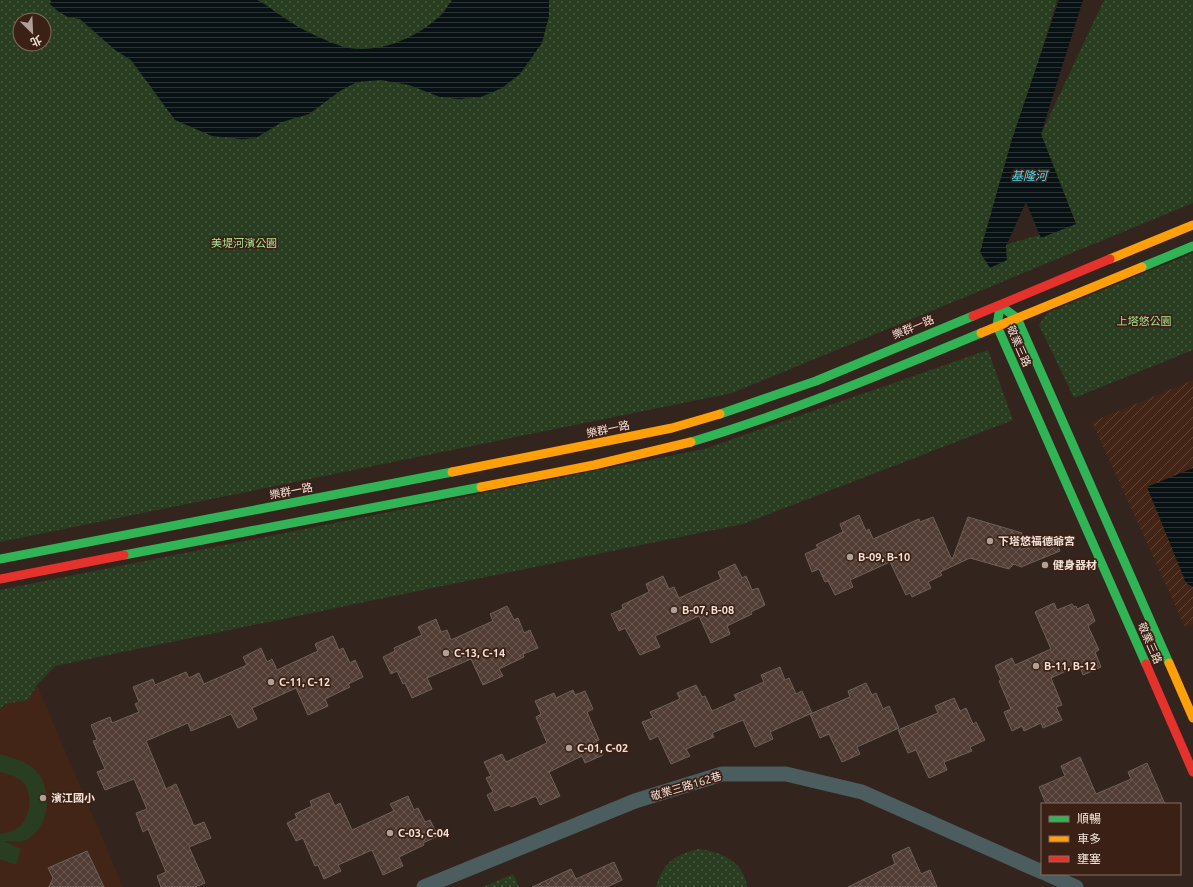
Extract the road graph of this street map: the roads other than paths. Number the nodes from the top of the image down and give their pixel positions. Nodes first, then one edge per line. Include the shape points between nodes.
1 (1193, 225) edge
2 (1193, 246) edge
3 (1000, 305) junction
4 (1017, 318) junction
5 (997, 326) junction
6 (0, 559) edge
7 (0, 579) edge
8 (1192, 715) edge
9 (1193, 772) edge
10 (1041, 872) edge
11 (1049, 875) edge
12 (424, 887) edge
13 (1076, 887) edge

1 - 3 main road, 樂群一路
2 - 4 main road
3 - 4 main road, 敬業三路
3 - 5 main road, 敬業三路
3 - 6 main road, 樂群一路 via 816,381 672,428
4 - 5 main road
4 - 8 main road, 敬業三路
5 - 7 main road via 821,399 677,446 594,465
5 - 9 main road, 敬業三路
10 - 12 street, 敬業三路162巷 via 862,792 786,774 722,774 635,801
11 - 13 street

